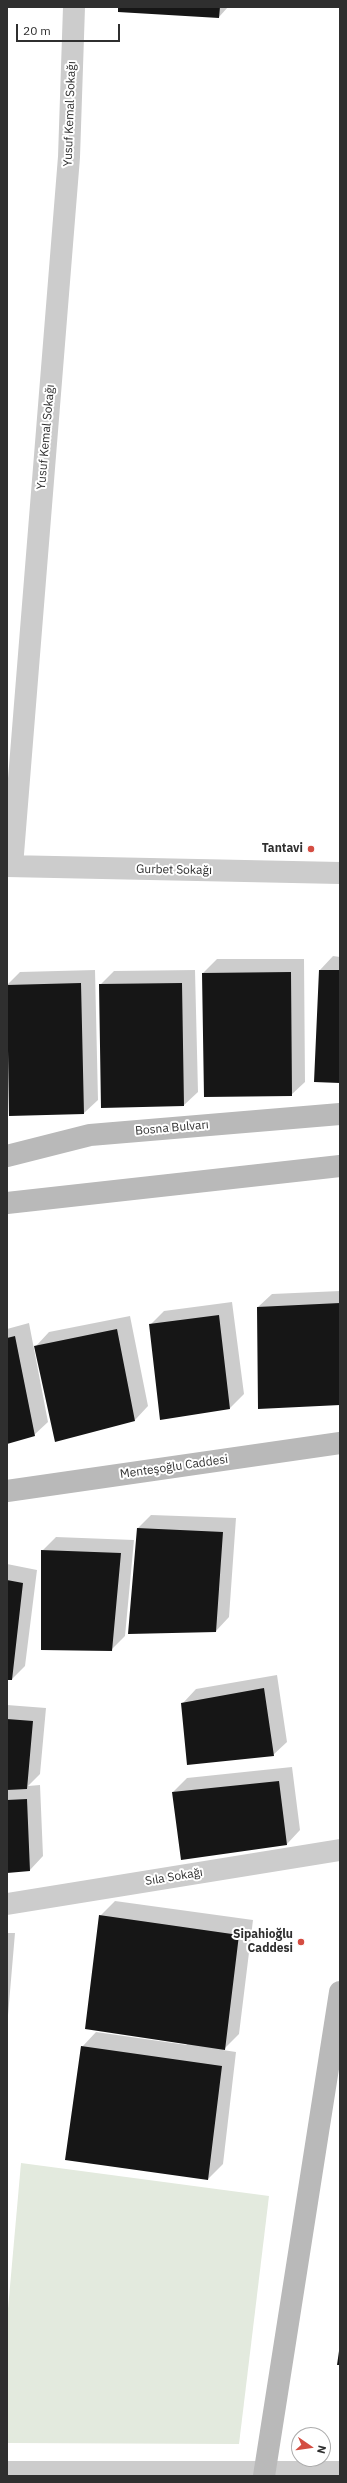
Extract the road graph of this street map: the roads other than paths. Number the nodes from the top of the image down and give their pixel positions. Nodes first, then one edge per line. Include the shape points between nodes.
1 (74, 7) edge
2 (9, 866) edge
3 (340, 873) edge
4 (340, 1114) edge
5 (7, 1156) edge
6 (340, 1166) edge
7 (7, 1202) edge
8 (340, 1443) edge
9 (7, 1491) edge
10 (340, 1850) edge
11 (7, 1904) edge
12 (340, 1992) edge
13 (7, 2472) edge
14 (340, 2472) edge
15 (264, 2474) edge

1 - 2 street, Yusuf Kemal Sokağı via 69,157
2 - 3 street, Gurbet Sokağı
4 - 5 street, Bosna Bulvarı via 90,1135
6 - 7 street
8 - 9 street, Menteşoğlu Caddesi
10 - 11 street, Sıla Sokağı
12 - 15 street
13 - 15 street
14 - 15 street

